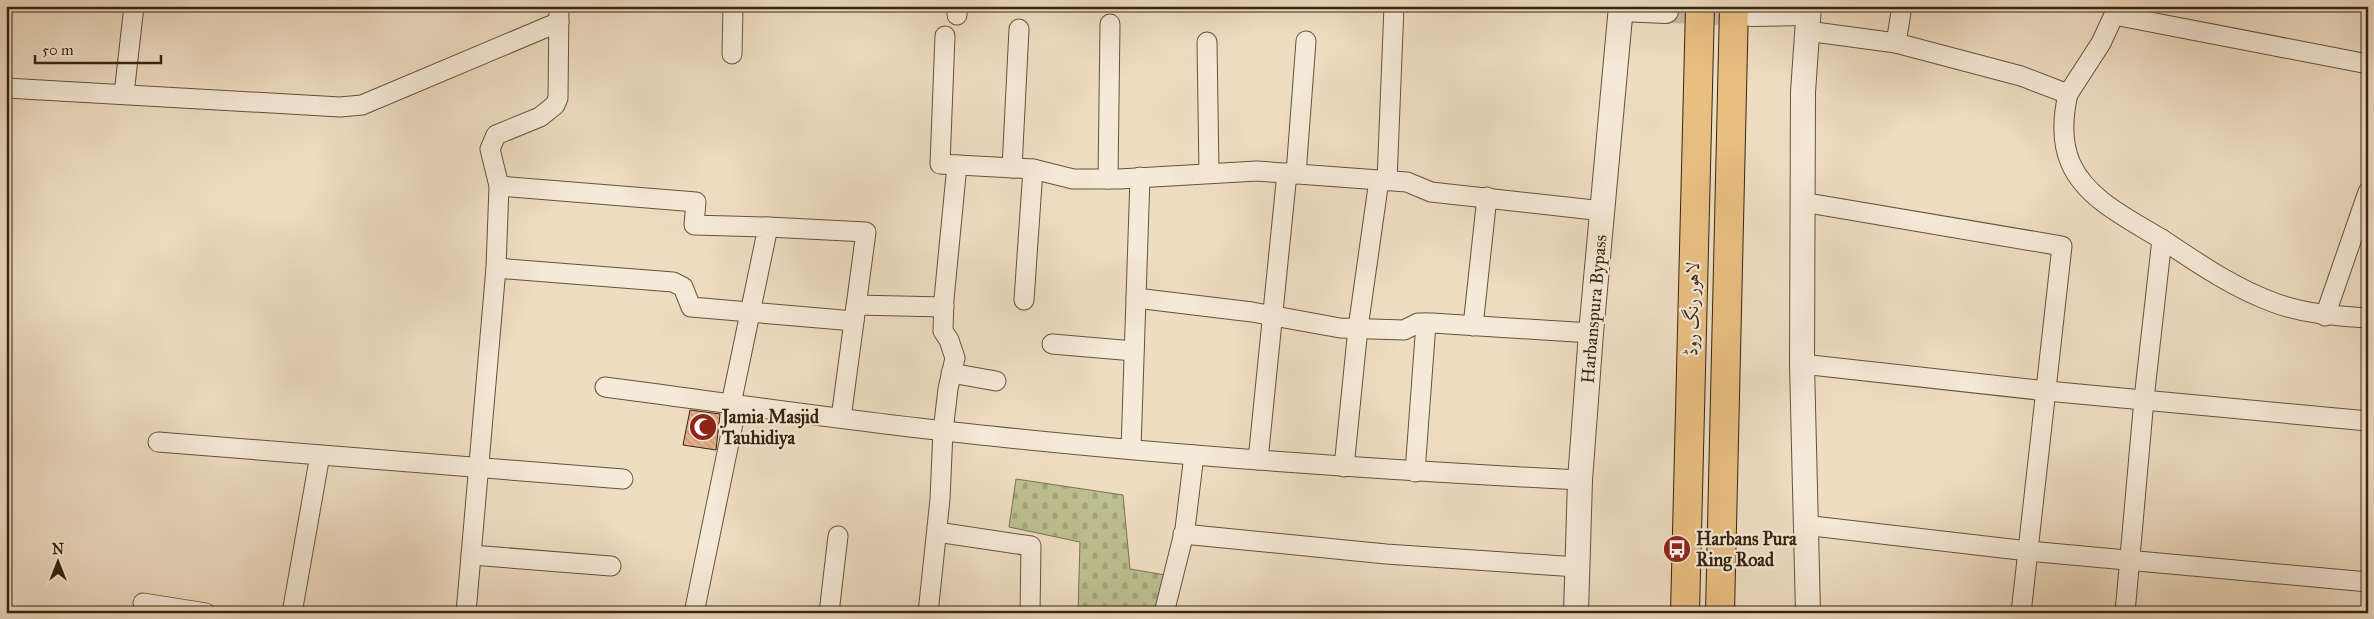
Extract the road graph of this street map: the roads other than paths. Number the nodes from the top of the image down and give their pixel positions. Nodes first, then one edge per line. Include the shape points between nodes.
1 (134, 6) edge
2 (733, 6) edge
3 (1394, 6) edge
4 (1700, 6) edge
5 (1902, 6) edge
6 (1621, 8) edge
7 (1743, 10) edge
8 (1666, 11) dead end
9 (2116, 11) edge
10 (559, 14) edge
11 (1808, 17) edge
12 (1110, 24) dead end
13 (1019, 29) dead end
14 (945, 36) dead end
15 (1306, 41) dead end
16 (1207, 42) dead end
17 (1896, 43) junction
18 (732, 54) dead end
19 (2368, 64) edge
20 (6, 88) edge
21 (124, 94) junction
22 (2068, 94) junction
23 (958, 165) junction
24 (1012, 168) junction
25 (1033, 169) junction
26 (1209, 173) junction
27 (1291, 173) junction
28 (1140, 177) junction
29 (1108, 178) junction
30 (1383, 181) junction
31 (499, 186) junction
32 (2368, 192) edge
33 (1487, 197) junction
34 (1802, 202) junction
35 (1603, 211) junction
36 (768, 227) junction
37 (2162, 240) junction
38 (496, 268) junction
39 (1136, 298) junction
40 (1024, 300) dead end
41 (944, 307) junction
42 (750, 312) junction
43 (855, 313) junction
44 (1273, 316) junction
45 (2325, 316) junction
46 (2368, 318) edge
47 (1426, 323) junction
48 (1473, 326) junction
49 (1358, 328) junction
50 (1591, 333) junction
51 (1052, 344) dead end
52 (1134, 351) junction
53 (1802, 364) junction
54 (952, 373) junction
55 (996, 381) dead end
56 (605, 387) dead end
57 (2047, 391) junction
58 (2144, 399) junction
59 (734, 404) junction
60 (841, 418) junction
61 (2368, 421) edge
62 (943, 431) junction
63 (158, 442) dead end
64 (1131, 449) junction
65 (320, 455) junction
66 (1194, 455) junction
67 (1258, 460) junction
68 (1344, 466) junction
69 (478, 468) junction
70 (1415, 472) junction
71 (623, 479) dead end
72 (1580, 480) junction
73 (1804, 525) junction
74 (937, 532) junction
75 (1183, 534) junction
76 (838, 536) dead end
77 (1687, 547) junction
78 (1721, 550) junction
79 (2028, 551) junction
80 (471, 555) junction
81 (2131, 560) junction
82 (611, 566) dead end
83 (1577, 567) junction
84 (2368, 582) edge
85 (143, 603) dead end
86 (206, 613) edge
87 (292, 613) edge
88 (466, 613) edge
89 (694, 613) edge
90 (829, 613) edge
91 (928, 613) edge
92 (1030, 613) edge
93 (1164, 613) edge
94 (1576, 613) edge
95 (1680, 613) edge
96 (1686, 613) edge
97 (1720, 613) edge
98 (1725, 613) edge
99 (1808, 613) edge
100 (2021, 613) edge
101 (2125, 613) edge

1 - 21 street
2 - 18 street
3 - 30 street
4 - 77 highway, لاہور رنگ روڈ
5 - 17 street
6 - 8 street
6 - 35 street, Harbanspura Bypass
7 - 11 street
7 - 78 highway, لاہور رنگ روڈ
9 - 19 street
9 - 22 street via 2101,43
10 - 21 street via 362,105 340,107
10 - 31 street via 558,98 555,105 540,117 501,131 492,140 490,149
11 - 17 street
11 - 34 street
12 - 29 street
13 - 24 street
14 - 23 street via 940,164
15 - 27 street
16 - 26 street
17 - 22 street via 2021,76
20 - 21 street
22 - 37 street via 2063,113 2064,135 2070,163 2081,182 2113,209
23 - 24 street
23 - 41 street
24 - 25 street
25 - 29 street via 1073,178
25 - 40 street
26 - 27 street
26 - 28 street
27 - 30 street
27 - 44 street
28 - 29 street
28 - 39 street
30 - 33 street via 1406,182 1431,192
30 - 49 street
31 - 36 street via 696,202 694,225
31 - 38 street
32 - 45 street
33 - 35 street
33 - 48 street
34 - 53 street
34 - 57 street via 2062,246
35 - 50 street, Harbanspura Bypass
36 - 42 street
36 - 43 street via 866,232
37 - 45 street via 2207,270 2249,292 2275,303
37 - 58 street
38 - 42 street via 673,282 683,288 691,307
38 - 69 street
39 - 44 street
39 - 52 street
41 - 43 street
41 - 54 street via 943,331 955,358
42 - 43 street
42 - 59 street
43 - 60 street
44 - 49 street via 1340,328
44 - 67 street
45 - 46 street
47 - 48 street
47 - 49 street via 1404,330
47 - 70 street
48 - 50 street
49 - 68 street
50 - 72 street, Harbanspura Bypass
51 - 52 street
52 - 64 street
53 - 57 street
53 - 73 street
54 - 55 street
54 - 62 street
56 - 59 street
57 - 58 street
57 - 79 street
58 - 61 street
58 - 81 street
59 - 60 street
59 - 89 street
60 - 62 street
62 - 64 street
62 - 74 street
63 - 65 street
64 - 66 street
65 - 69 street
65 - 87 street
66 - 67 street
66 - 75 street
67 - 68 street
68 - 70 street
69 - 71 street
69 - 80 street
70 - 72 street
72 - 83 street, Harbanspura Bypass
73 - 79 street
73 - 99 street
74 - 91 street
74 - 92 street via 1031,546
75 - 83 street via 1386,554
75 - 93 street
76 - 90 street
77 - 95 highway
77 - 96 highway, لاہور رنگ روڈ
78 - 97 highway, لاہور رنگ روڈ
78 - 98 highway
79 - 81 street
79 - 100 street
80 - 82 street
80 - 88 street
81 - 84 street
81 - 101 street
83 - 94 street, Harbanspura Bypass
85 - 86 street

